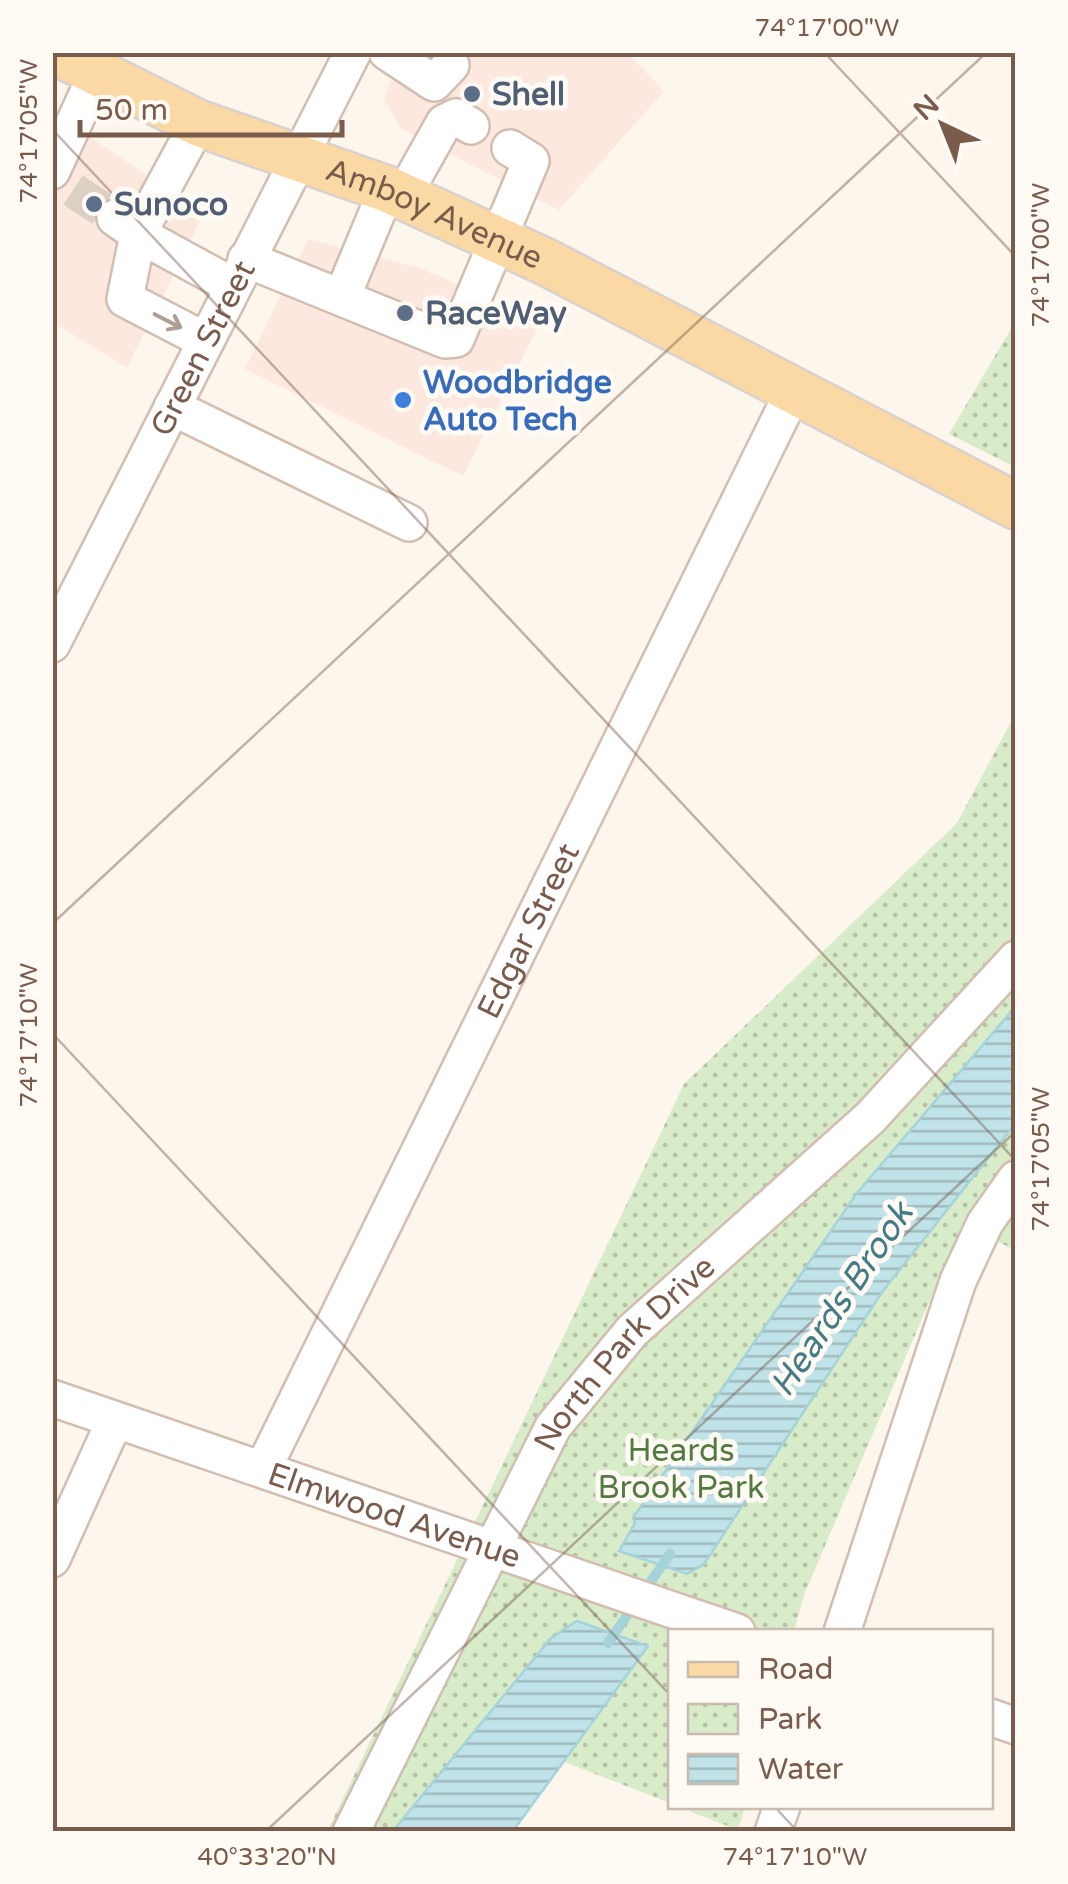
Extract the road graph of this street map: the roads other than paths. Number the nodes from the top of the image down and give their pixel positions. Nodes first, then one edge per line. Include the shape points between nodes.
1 (56, 52) edge
2 (353, 52) edge
3 (387, 52) edge
4 (451, 65) dead end
5 (96, 75) junction
6 (198, 123) junction
7 (470, 126) dead end
8 (510, 148) dead end
9 (297, 158) junction
10 (59, 179) edge
11 (395, 192) junction
12 (126, 226) junction
13 (496, 239) junction
14 (240, 272) junction
15 (342, 297) junction
16 (206, 340) junction
17 (794, 390) junction
18 (172, 407) junction
19 (1016, 506) edge
20 (409, 523) dead end
21 (52, 644) edge
22 (1016, 959) edge
23 (1016, 1178) edge
24 (52, 1398) edge
25 (114, 1422) junction
26 (263, 1469) junction
27 (492, 1548) junction
28 (52, 1559) edge
29 (728, 1629) edge
30 (843, 1629) edge
31 (351, 1832) edge

1 - 5 main road, Amboy Avenue
2 - 9 street, Green Street
3 - 4 street via 434,83
5 - 6 main road, Amboy Avenue
5 - 10 street
6 - 9 main road, Amboy Avenue
6 - 12 street
7 - 11 street via 456,117 444,123
8 - 13 street via 531,162
9 - 11 main road, Amboy Avenue
9 - 14 street, Green Street
11 - 13 main road, Amboy Avenue
11 - 15 street
12 - 14 street
12 -> 16 street via 125,299
13 - 15 street via 456,339
13 - 17 main road, Amboy Avenue
14 - 15 street
14 - 16 street, Green Street
16 - 18 street, Green Street
17 - 19 main road, Amboy Avenue
17 - 26 street, Edgar Street
18 - 20 street
18 - 21 street, Green Street
22 - 27 street, North Park Drive via 870,1118 622,1342 553,1428
23 - 30 street via 991,1212 958,1281
24 - 25 street, Elmwood Avenue
25 - 26 street, Elmwood Avenue
25 - 28 street
26 - 27 street, Elmwood Avenue
27 - 29 street, Elmwood Avenue
27 - 31 street, North Park Drive

